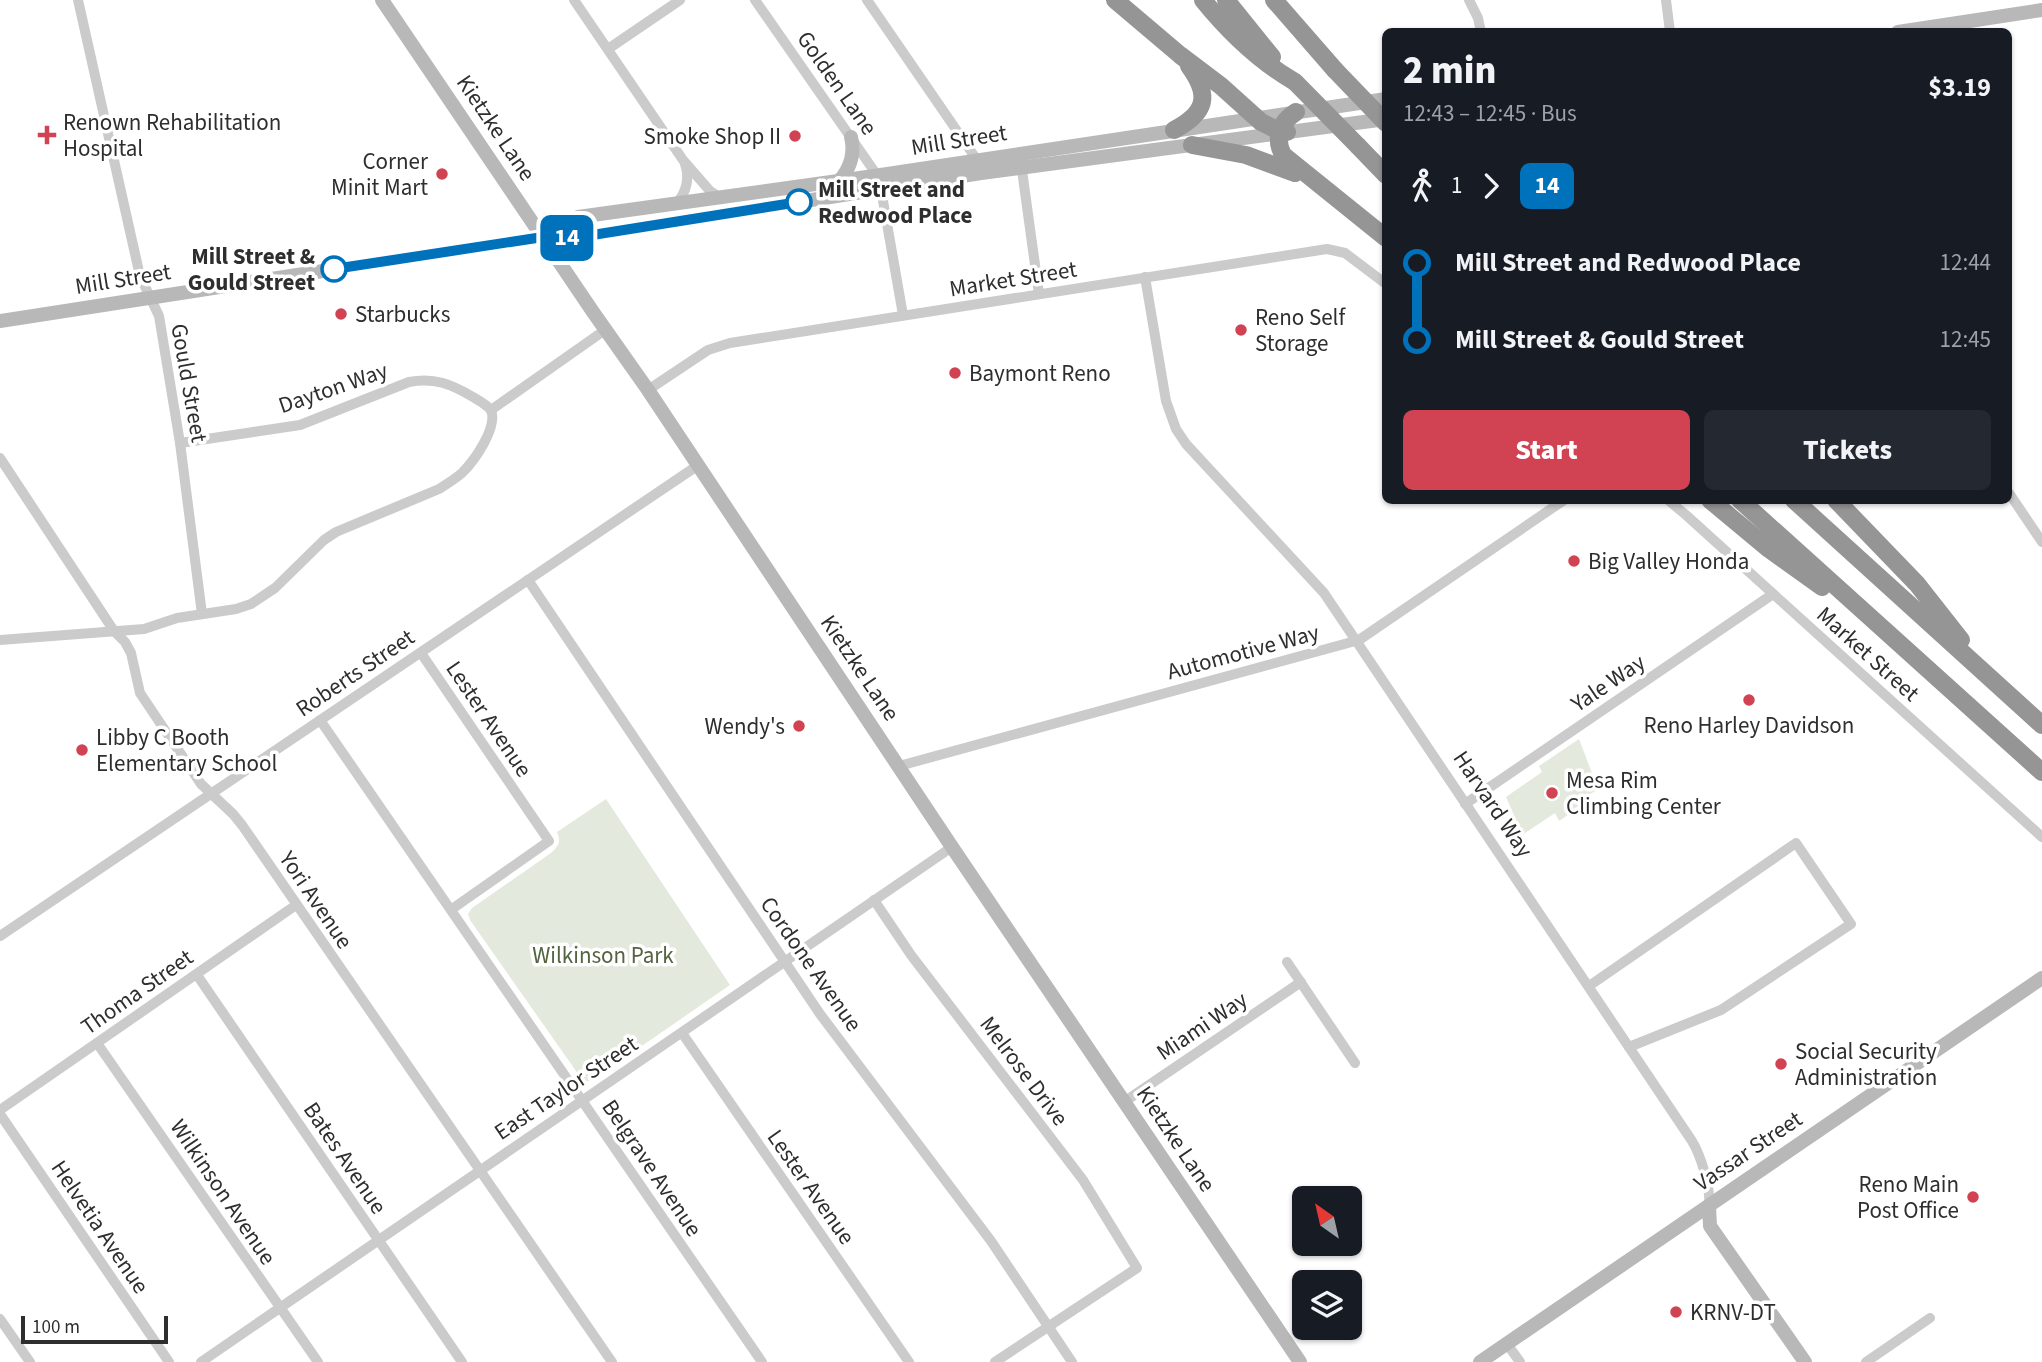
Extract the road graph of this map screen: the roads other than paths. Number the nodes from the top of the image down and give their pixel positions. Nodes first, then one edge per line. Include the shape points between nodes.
1 (78, 0) edge
2 (382, 0) edge
3 (574, 0) edge
4 (680, 0) edge
5 (755, 0) edge
6 (867, 0) edge
7 (1115, 0) edge
8 (1203, 0) edge
9 (1226, 0) edge
10 (1274, 0) edge
11 (1469, 0) edge
12 (1665, 0) edge
13 (2042, 10) edge
14 (1480, 28) edge
15 (1669, 28) edge
16 (1920, 28) edge
17 (608, 49) junction
18 (1180, 55) junction
19 (1295, 82) junction
20 (1382, 100) edge
21 (1296, 112) junction
22 (1382, 117) edge
23 (1255, 118) junction
24 (1382, 121) edge
25 (1174, 130) junction
26 (1282, 132) junction
27 (851, 137) junction
28 (1192, 145) junction
29 (684, 160) junction
30 (977, 160) junction
31 (1021, 160) junction
32 (1382, 171) edge
33 (840, 180) junction
34 (879, 182) junction
35 (1329, 192) junction
36 (719, 197) junction
37 (677, 203) junction
38 (1382, 235) edge
39 (543, 237) junction
40 (1145, 277) junction
41 (1382, 281) edge
42 (1039, 294) junction
43 (149, 298) junction
44 (903, 316) junction
45 (0, 321) edge
46 (605, 330) junction
47 (648, 390) junction
48 (491, 410) junction
49 (180, 443) junction
50 (0, 458) edge
51 (697, 466) junction
52 (2012, 497) edge
53 (1558, 504) edge
54 (1673, 504) edge
55 (1715, 504) edge
56 (1744, 504) edge
57 (1798, 504) edge
58 (1840, 504) edge
59 (2042, 542) edge
60 (528, 580) junction
61 (1773, 594) junction
62 (202, 614) junction
63 (1867, 615) junction
64 (114, 631) junction
65 (0, 640) edge
66 (1356, 641) junction
67 (421, 653) junction
68 (1979, 666) junction
69 (320, 720) junction
70 (2042, 725) edge
71 (899, 766) junction
72 (2042, 772) edge
73 (209, 794) junction
74 (1465, 804) junction
75 (2042, 837) edge
76 (952, 847) junction
77 (874, 900) junction
78 (296, 905) junction
79 (452, 909) junction
80 (0, 936) edge
81 (785, 962) junction
82 (1287, 962) dead end
83 (197, 975) junction
84 (2042, 978) edge
85 (1301, 982) junction
86 (1589, 986) junction
87 (682, 1033) junction
88 (97, 1044) junction
89 (1629, 1047) junction
90 (1355, 1063) dead end
91 (583, 1101) junction
92 (1124, 1102) junction
93 (0, 1112) edge
94 (480, 1169) junction
95 (1709, 1206) junction
96 (378, 1239) junction
97 (279, 1308) junction
98 (1930, 1318) dead end
99 (0, 1319) edge
100 (1048, 1326) junction
101 (1507, 1344) junction
102 (30, 1362) edge
103 (169, 1362) edge
104 (201, 1362) edge
105 (318, 1362) edge
106 (462, 1362) edge
107 (612, 1362) edge
108 (762, 1362) edge
109 (909, 1362) edge
110 (995, 1362) edge
111 (1072, 1362) edge
112 (1300, 1362) edge
113 (1480, 1362) edge
114 (1520, 1362) edge
115 (1805, 1362) edge
116 (1866, 1362) edge

1 - 43 street, Gould Street via 140,276
2 - 39 main road, Kietzke Lane
3 - 17 street
4 - 17 street
5 - 27 street, Golden Lane
6 - 30 street
7 - 18 highway
8 - 19 highway via 1256,55
9 - 19 highway
10 - 22 highway, bridge
11 - 14 street
12 - 15 street
13 - 16 main road
17 - 29 street
18 - 23 highway
18 - 25 highway via 1203,97 1196,116
19 - 32 highway, bridge
20 - 21 main road, Mill Street
21 - 23 main road, Mill Street
21 - 26 highway via 1286,120
23 - 25 main road, Mill Street
23 - 26 highway
24 - 26 main road, Mill Street
25 - 31 main road, Mill Street
26 - 28 main road, Mill Street
26 - 35 highway via 1279,146 1285,158
27 - 33 main road via 851,162
27 - 34 street, Golden Lane
28 - 31 main road, Mill Street
28 - 35 highway via 1263,160
29 - 36 street
29 - 37 street via 687,185
30 - 31 main road, Mill Street
30 - 34 main road, Mill Street
31 - 34 main road, Mill Street
31 - 42 street
33 - 34 main road, Mill Street
33 - 36 main road, Mill Street
34 - 39 main road, Mill Street via 580,237
34 - 44 street, Golden Lane
35 - 38 highway
36 - 37 main road, Mill Street
37 - 39 main road, Mill Street via 579,217
39 - 43 main road, Mill Street
39 - 46 main road, Kietzke Lane
40 - 41 street, Market Street via 1327,249 1345,253
40 - 42 street, Market Street
40 - 66 street, Harvard Way via 1166,401 1176,429 1324,593
42 - 44 street, Market Street
43 - 45 main road, Mill Street
43 - 49 street, Gould Street via 159,316
44 - 47 street, Market Street via 721,345
46 - 47 main road, Kietzke Lane
46 - 48 street
47 - 51 main road, Kietzke Lane
48 - 49 street, Dayton Way via 445,382 421,380 300,425
48 - 62 street via 494,417 488,434 473,460 452,481 336,532 251,604
49 - 62 street, Gould Street
50 - 64 street, Yori Avenue
51 - 60 street, Roberts Street
51 - 71 main road, Kietzke Lane
52 - 59 street
53 - 66 street, Automotive Way
54 - 61 street, Market Street
55 - 63 highway via 1793,567
56 - 63 highway
57 - 68 highway
58 - 68 highway via 1929,598
60 - 67 street, Roberts Street
60 - 81 street, Cordone Avenue
61 - 74 street, Yale Way
61 - 75 street, Market Street
62 - 64 street via 144,629
63 - 72 highway
64 - 65 street
64 - 73 street, Yori Avenue via 131,653 140,692
66 - 71 street, Automotive Way
66 - 74 street, Harvard Way
67 - 69 street, Roberts Street
67 - 79 street, Lester Avenue via 549,841
68 - 70 highway
69 - 73 street, Roberts Street
69 - 79 street, Belgrave Avenue
71 - 76 main road, Kietzke Lane
73 - 78 street, Yori Avenue via 242,825
73 - 80 street, Roberts Street
74 - 86 street, Harvard Way
76 - 77 street, East Taylor Street
76 - 92 main road, Kietzke Lane
77 - 81 street, East Taylor Street
77 - 100 street, Melrose Drive via 1083,1180 1138,1268
78 - 83 street, Thoma Street
78 - 94 street, Yori Avenue
79 - 91 street, Belgrave Avenue
81 - 87 street, East Taylor Street
81 - 100 street, Cordone Avenue via 991,1241
82 - 85 street
83 - 88 street, Thoma Street
83 - 96 street, Bates Avenue
84 - 95 main road, Vassar Street
85 - 90 street
85 - 92 street, Miami Way
86 - 89 street, Harvard Way
86 - 89 street via 1796,843 1851,924 1721,1010
87 - 91 street, East Taylor Street
87 - 109 street, Lester Avenue
88 - 93 street, Thoma Street
88 - 97 street, Wilkinson Avenue
89 - 95 street, Harvard Way via 1697,1149
91 - 94 street, East Taylor Street
91 - 108 street, Belgrave Avenue
92 - 112 main road, Kietzke Lane
93 - 103 street, Helvetia Avenue
94 - 96 street, East Taylor Street
94 - 107 street, Yori Avenue
95 - 101 main road, Vassar Street
95 - 115 main road, Harvard Way via 1710,1226
96 - 97 street, East Taylor Street
96 - 106 street, Bates Avenue
97 - 104 street, East Taylor Street
97 - 105 street, Wilkinson Avenue
98 - 116 street
99 - 102 street
100 - 110 street
100 - 111 street, Cordone Avenue
101 - 113 main road, Vassar Street
101 - 114 street

